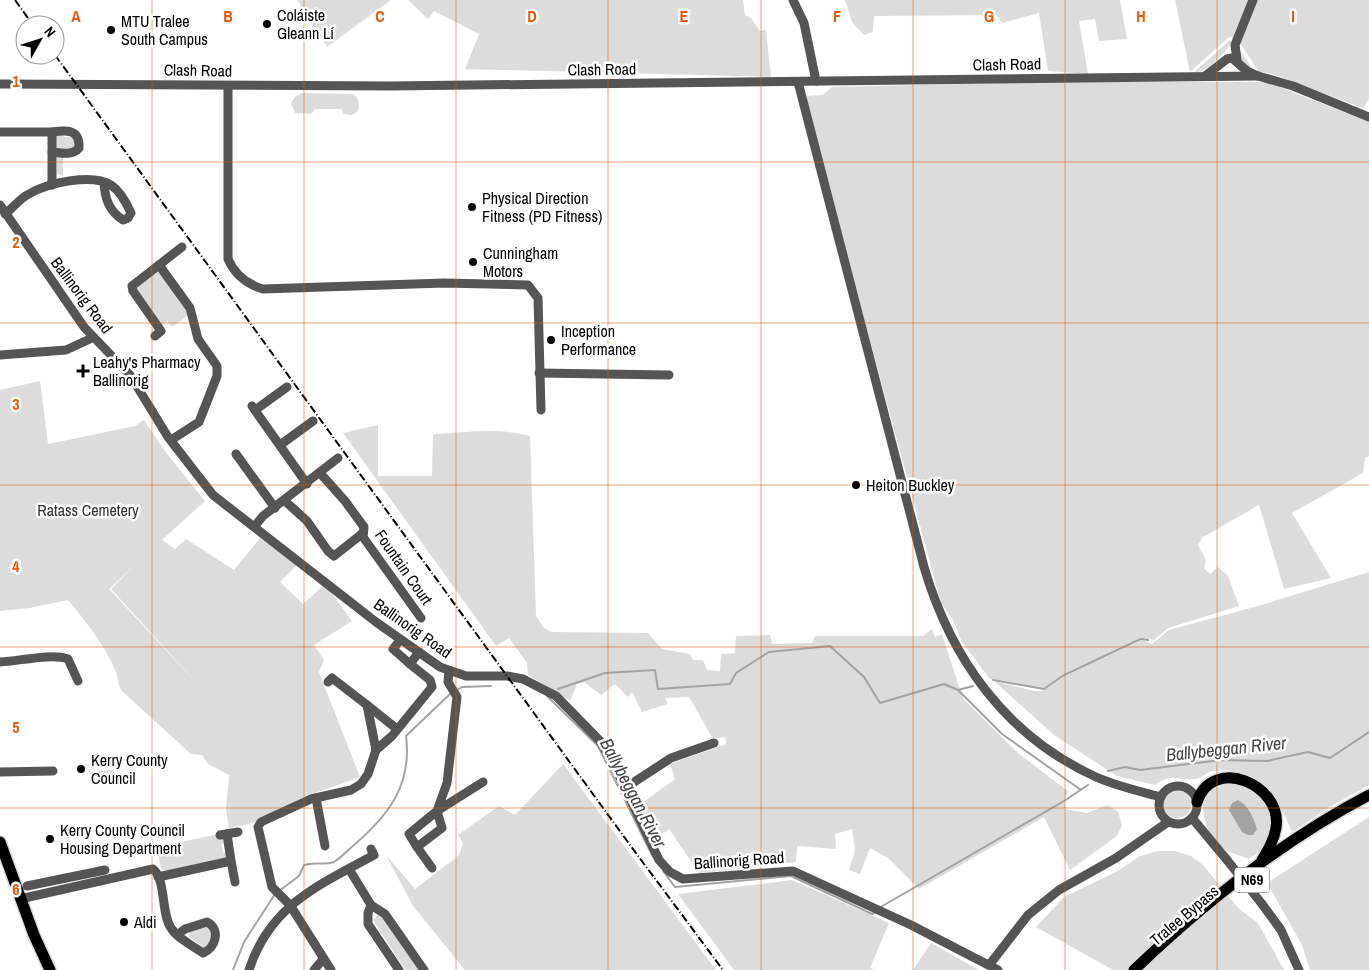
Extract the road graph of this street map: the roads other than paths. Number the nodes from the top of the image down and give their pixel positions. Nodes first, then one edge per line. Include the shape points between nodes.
1 (792, 0) edge
2 (1253, 0) edge
3 (1235, 45) junction
4 (1224, 62) junction
5 (1239, 67) junction
6 (1205, 76) junction
7 (1228, 78) junction
8 (816, 81) junction
9 (798, 82) junction
10 (0, 84) edge
11 (228, 86) junction
12 (1369, 117) edge
13 (1, 132) dead end
14 (52, 132) junction
15 (52, 152) junction
16 (104, 183) dead end
17 (52, 185) junction
18 (0, 205) edge
19 (5, 214) junction
20 (182, 247) dead end
21 (159, 265) junction
22 (155, 336) dead end
23 (92, 338) junction
24 (0, 355) edge
25 (539, 373) junction
26 (669, 375) dead end
27 (287, 387) dead end
28 (540, 410) dead end
29 (313, 421) dead end
30 (171, 440) junction
31 (280, 445) junction
32 (236, 454) dead end
33 (338, 458) dead end
34 (320, 473) junction
35 (307, 484) junction
36 (285, 501) junction
37 (275, 508) junction
38 (254, 526) junction
39 (363, 533) junction
40 (421, 618) dead end
41 (397, 644) dead end
42 (419, 652) junction
43 (0, 662) edge
44 (410, 664) junction
45 (449, 671) junction
46 (78, 681) dead end
47 (328, 682) dead end
48 (367, 704) junction
49 (397, 729) junction
50 (714, 743) dead end
51 (376, 750) junction
52 (53, 771) dead end
53 (0, 772) edge
54 (483, 782) dead end
55 (625, 788) junction
56 (1369, 795) edge
57 (1161, 797) junction
58 (316, 798) junction
59 (1197, 802) junction
60 (1369, 803) edge
61 (437, 811) junction
62 (1192, 818) junction
63 (1168, 822) junction
64 (238, 832) dead end
65 (0, 842) edge
66 (325, 846) dead end
67 (417, 847) junction
68 (371, 849) dead end
69 (231, 861) junction
70 (1258, 866) junction
71 (432, 868) dead end
72 (349, 869) junction
73 (105, 870) dead end
74 (77, 876) junction
75 (158, 877) junction
76 (234, 882) dead end
77 (27, 886) dead end
78 (79, 886) junction
79 (20, 899) junction
80 (290, 905) junction
81 (371, 905) junction
82 (177, 934) dead end
83 (323, 959) junction
84 (990, 964) junction
85 (50, 970) edge
86 (249, 970) edge
87 (314, 970) edge
88 (331, 970) edge
89 (399, 970) edge
90 (424, 970) edge
91 (998, 970) edge
92 (1134, 970) edge
93 (1145, 970) edge
94 (1299, 970) edge

1 - 8 street via 804,24
2 - 3 street
3 - 4 street
3 - 5 street
4 - 5 street
4 - 6 street
4 - 7 street via 1223,74
5 - 7 street
5 - 12 street
6 - 7 street, Clash Road
6 - 8 street, Clash Road
8 - 9 street, Clash Road
9 - 11 street, Clash Road
9 - 57 street via 924,567 949,636 990,696 1040,744 1096,777
10 - 11 street, Clash Road
11 - 25 street via 228,259 242,279 263,289 444,283 528,285 538,298
13 - 14 street
14 - 15 street
14 - 15 street via 73,132 79,141 76,151
15 - 17 street
16 - 17 street via 64,181
17 - 19 street via 27,195
18 - 19 street, Ballinorig Road
19 - 23 street, Ballinorig Road
20 - 21 street
21 - 22 street via 132,286 161,330
21 - 30 street via 190,308 194,328 217,366 218,376 199,422
23 - 24 street via 66,350
23 - 30 street, Ballinorig Road via 130,375
25 - 26 street
25 - 28 street
27 - 31 street via 254,408
29 - 31 street
30 - 38 street, Ballinorig Road via 214,495 230,511
31 - 35 street
32 - 37 street
33 - 34 street
34 - 35 street
34 - 39 street, Fountain Court via 364,527
35 - 36 street
36 - 37 street
36 - 39 street, Fountain Court via 307,521 334,556
37 - 38 street
38 - 42 street, Ballinorig Road
39 - 40 street, Fountain Court
41 - 44 street via 393,649
42 - 44 street
42 - 45 street, Ballinorig Road
43 - 46 street via 58,655 68,659
44 - 49 street via 430,680 432,687
45 - 55 street, Ballinorig Road via 466,676 523,679 548,690 600,741
45 - 61 street via 448,682 457,697 447,783
47 - 48 street via 332,678
48 - 49 street
48 - 51 street
49 - 51 street
50 - 55 street via 671,758
51 - 58 street via 361,784 351,790
52 - 53 street
54 - 61 street
55 - 84 street, Ballinorig Road via 659,860 670,872 683,879 793,870
56 - 70 main road, N69 via 1298,836
57 - 59 street via 1169,788 1181,786 1192,792
57 - 63 street via 1159,808
58 - 66 street
58 - 80 street via 262,822 258,827 272,887
59 - 62 street
59 - 70 main road via 1200,792 1210,784 1232,778 1254,785 1265,795 1272,805 1276,828
60 - 93 main road, Tralee Bypass / N69 via 1338,819 1280,859 1216,908
61 - 67 street via 442,828
61 - 67 street via 409,834
62 - 63 street via 1178,824
62 - 94 street, bridge via 1281,930
63 - 84 street via 1116,858 1059,890 1028,915
64 - 69 street via 224,835
65 - 79 main road
67 - 71 street
68 - 72 street via 374,855
69 - 75 street
69 - 76 street
70 - 92 main road, Tralee Bypass / N69
72 - 80 street via 311,889
72 - 81 street
73 - 74 street
74 - 77 street
74 - 78 street
75 - 78 street via 151,869
75 - 82 street via 170,927
78 - 79 street
79 - 85 main road
80 - 83 street
80 - 86 street via 274,921 254,954
81 - 89 street via 368,924
81 - 90 street via 385,914
83 - 87 street
83 - 88 street
84 - 91 street, Ballinorig Road

